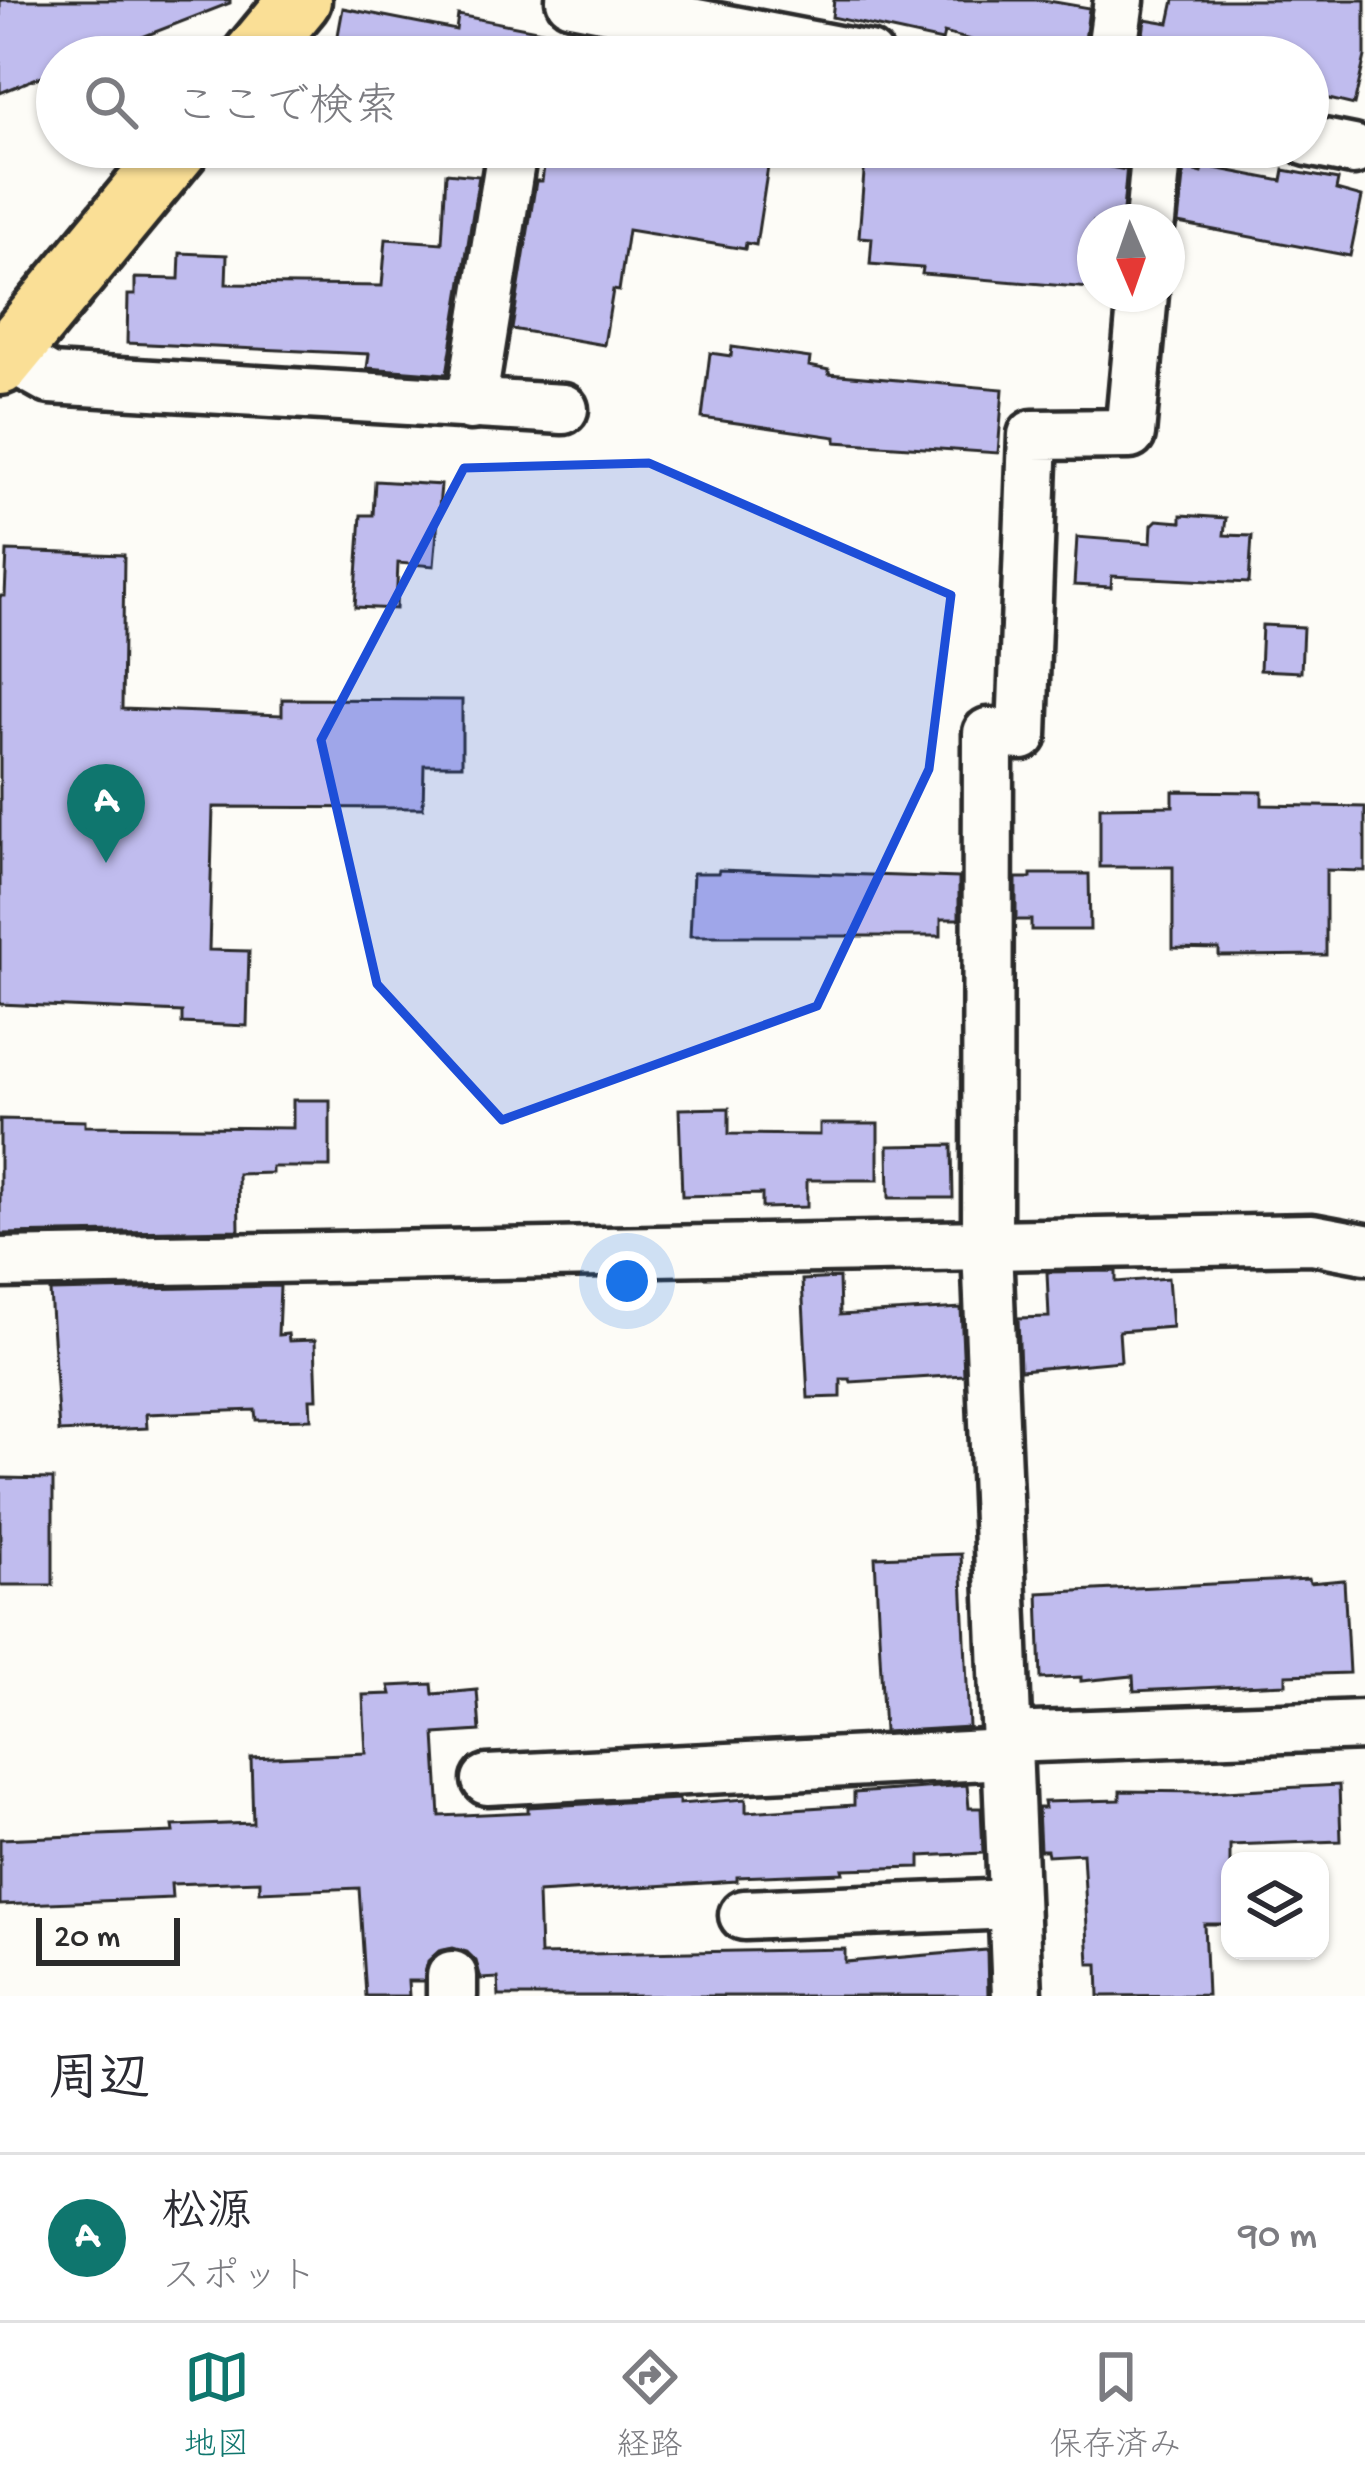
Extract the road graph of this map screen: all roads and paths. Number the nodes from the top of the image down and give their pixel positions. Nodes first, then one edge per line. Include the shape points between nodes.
1 (300, 0) edge
2 (571, 0) edge
3 (1119, 0) edge
4 (270, 36) edge
5 (759, 36) edge
6 (1114, 36) edge
7 (162, 168) edge
8 (509, 168) edge
9 (1155, 168) edge
10 (1152, 204) edge
11 (1141, 312) edge
12 (3, 359) edge
13 (470, 405) junction
14 (563, 410) dead end
15 (987, 1247) junction
16 (1365, 1249) edge
17 (0, 1263) edge
18 (1365, 1725) edge
19 (1007, 1746) junction
20 (487, 1780) dead end
21 (1013, 1904) junction
22 (744, 1915) dead end
23 (1017, 1996) edge

1 - 4 main road
2 - 5 street
3 - 6 street
7 - 12 main road
8 - 13 street
9 - 10 street
11 - 15 street via 1130,434 1033,436 1022,735 988,734
12 - 13 street via 50,379
13 - 14 street
15 - 16 street via 1312,1240
15 - 17 street
15 - 19 street
18 - 19 street
19 - 20 street
19 - 21 street
21 - 22 street
21 - 23 street

